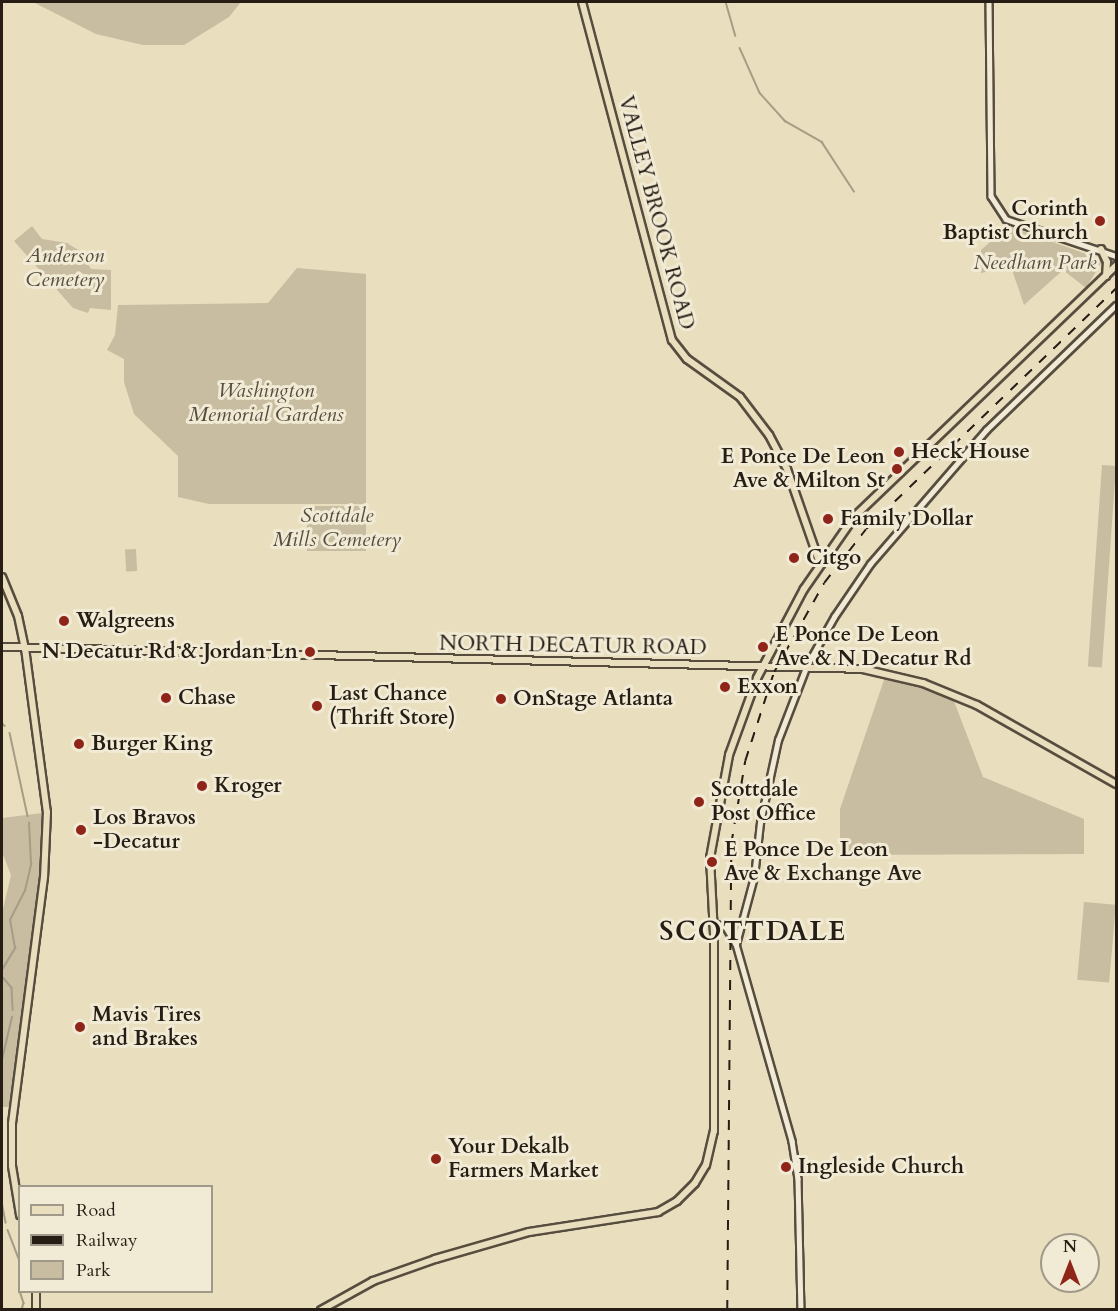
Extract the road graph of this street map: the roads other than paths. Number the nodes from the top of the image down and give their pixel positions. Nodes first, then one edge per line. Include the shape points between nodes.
1 (582, 2) edge
2 (989, 2) edge
3 (1101, 249) junction
4 (1116, 256) edge
5 (1116, 266) edge
6 (1106, 276) junction
7 (1116, 305) edge
8 (820, 564) junction
9 (2, 577) edge
10 (2, 647) edge
11 (25, 648) junction
12 (763, 665) junction
13 (807, 665) junction
14 (1116, 784) edge
15 (713, 923) junction
16 (736, 944) junction
17 (18, 1203) edge
18 (36, 1293) edge
19 (36, 1310) edge
20 (321, 1310) edge
21 (801, 1310) edge

1 - 8 main road, VALLEY BROOK ROAD via 672,340 687,359 740,396 769,435 787,469
2 - 3 street via 991,196 1006,219
3 - 4 street
3 - 6 main road via 1107,262
5 - 6 main road
6 - 8 main road via 866,504
7 - 13 street via 1000,415 922,503 860,576
8 - 12 main road
9 - 11 main road via 18,616
10 - 11 main road, NORTH DECATUR ROAD
11 - 12 main road, NORTH DECATUR ROAD via 610,665
11 - 17 main road via 47,812 44,877 13,1110 12,1166
12 - 13 main road, NORTH DECATUR ROAD
12 - 15 main road via 737,727 717,814 708,871
13 - 14 main road, NORTH DECATUR ROAD via 877,671 936,688 977,705
13 - 16 street via 770,769 754,877
15 - 16 street via 726,927
15 - 20 main road via 714,1131 706,1166 684,1195 664,1209 641,1217 530,1232 435,1259 373,1281
16 - 21 street via 797,1163
18 - 19 main road

